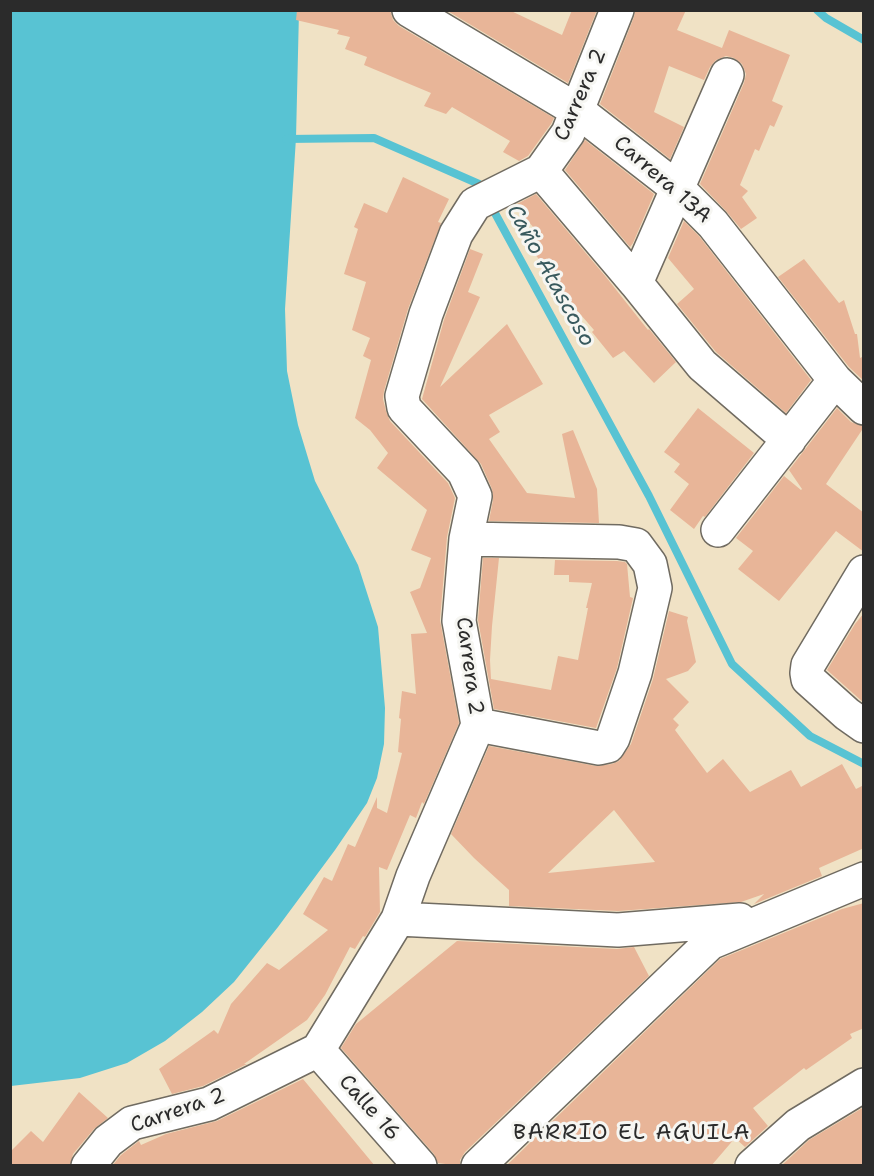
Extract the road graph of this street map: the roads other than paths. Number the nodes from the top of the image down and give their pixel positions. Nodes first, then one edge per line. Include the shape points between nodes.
1 (617, 10) edge
2 (411, 11) edge
3 (727, 75) dead end
4 (578, 111) junction
5 (541, 171) junction
6 (677, 188) junction
7 (636, 283) junction
8 (835, 380) junction
9 (864, 408) edge
10 (789, 440) junction
11 (718, 530) dead end
12 (466, 539) junction
13 (864, 572) edge
14 (858, 713) edge
15 (478, 725) junction
16 (864, 879) edge
17 (773, 917) junction
18 (398, 919) junction
19 (318, 1050) junction
20 (864, 1085) edge
21 (88, 1166) edge
22 (420, 1166) edge
23 (478, 1166) edge
24 (752, 1166) edge

1 - 4 street, Carrera 2
2 - 4 street, Carrera 13A
3 - 6 street
4 - 5 street, Carrera 2 via 568,133
4 - 6 street, Carrera 13A
5 - 7 street
5 - 12 street, Carrera 2 via 475,204 456,234 426,314 402,396 404,408 465,472 475,496
6 - 7 street
6 - 8 street, Carrera 13A via 713,224
7 - 10 street via 702,365
8 - 9 street, Carrera 13A
8 - 10 street
10 - 11 street
12 - 15 street, Carrera 2 via 459,621
12 - 15 street via 636,545 650,564 655,588 635,673 608,746 599,748
13 - 14 street via 808,665 807,673 808,679
15 - 18 street, Carrera 2
16 - 17 street
17 - 18 street via 618,930
17 - 23 street via 710,943
18 - 19 street, Carrera 2
19 - 21 street, Carrera 2 via 210,1104 132,1123 108,1141
19 - 22 street, Calle 16
20 - 24 street via 798,1125

